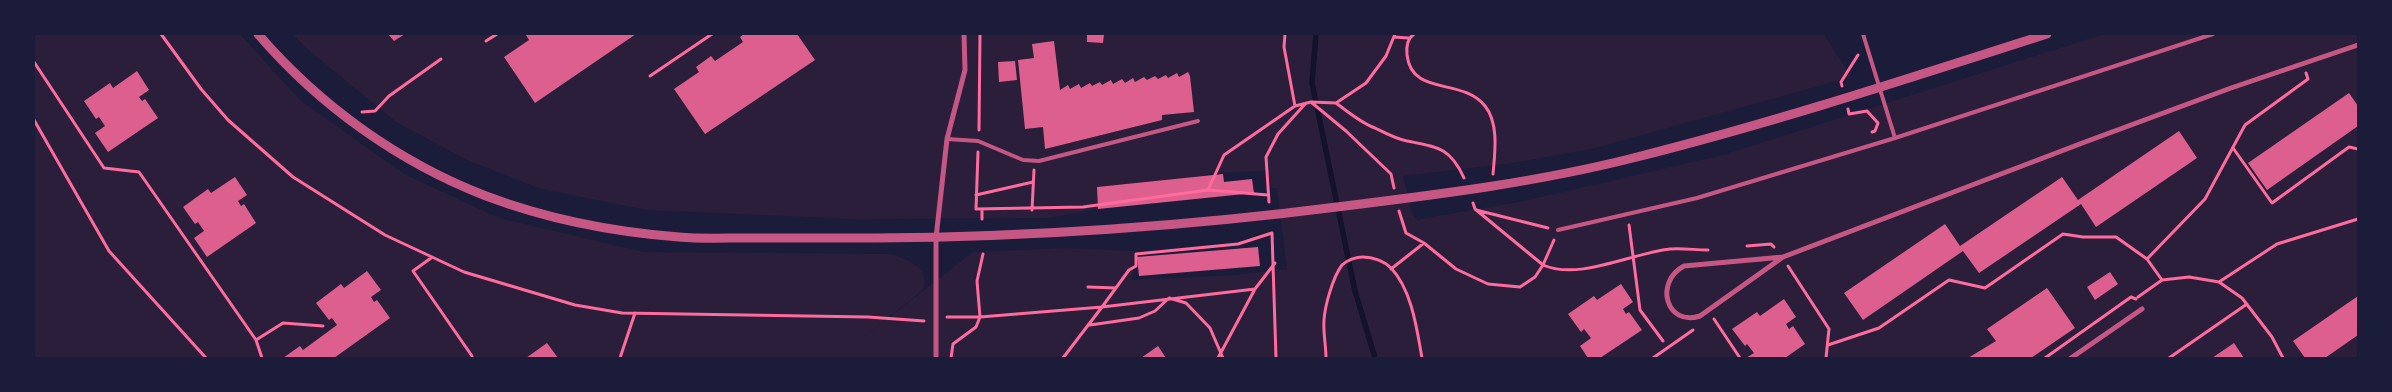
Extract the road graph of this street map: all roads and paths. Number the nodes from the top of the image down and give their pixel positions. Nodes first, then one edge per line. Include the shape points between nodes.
1 (161, 34) edge
2 (258, 34) edge
3 (496, 34) edge
4 (712, 34) edge
5 (964, 34) edge
6 (980, 34) edge
7 (1285, 34) edge
8 (1414, 34) edge
9 (1863, 34) edge
10 (2047, 34) edge
11 (2213, 34) edge
12 (1395, 35) edge
13 (1408, 38) junction
14 (486, 41) dead end
15 (2358, 45) edge
16 (441, 59) dead end
17 (34, 62) edge
18 (2304, 63) junction
19 (2315, 70) dead end
20 (2306, 73) junction
21 (2301, 75) dead end
22 (650, 76) dead end
23 (1878, 88) junction
24 (1309, 102) junction
25 (1336, 103) junction
26 (1295, 106) junction
27 (342, 115) junction
28 (34, 120) edge
29 (1198, 121) dead end
30 (1895, 138) junction
31 (947, 139) junction
32 (978, 141) junction
33 (2233, 148) junction
34 (2358, 149) edge
35 (1034, 160) junction
36 (1033, 182) junction
37 (1492, 186) junction
38 (1208, 190) junction
39 (1470, 191) junction
40 (1395, 192) dead end
41 (976, 195) junction
42 (1268, 195) junction
43 (1397, 202) dead end
44 (1269, 204) dead end
45 (982, 209) junction
46 (1475, 209) junction
47 (1032, 210) junction
48 (1626, 215) junction
49 (982, 219) dead end
50 (2358, 219) edge
51 (1271, 224) dead end
52 (1558, 230) junction
53 (1272, 234) junction
54 (936, 238) junction
55 (1424, 243) junction
56 (1742, 247) dead end
57 (1712, 250) dead end
58 (983, 254) dead end
59 (1634, 257) junction
60 (1783, 257) junction
61 (431, 258) junction
62 (1796, 260) dead end
63 (2147, 260) junction
64 (1275, 263) junction
65 (1787, 264) junction
66 (1543, 265) junction
67 (1392, 269) junction
68 (1780, 269) dead end
69 (2162, 280) junction
70 (2219, 282) junction
71 (1088, 287) dead end
72 (1117, 288) junction
73 (1255, 289) junction
74 (1169, 298) junction
75 (2136, 299) junction
76 (2247, 304) junction
77 (1102, 307) junction
78 (2142, 309) joint
79 (636, 313) junction
80 (937, 317) junction
81 (980, 317) junction
82 (1706, 320) dead end
83 (1089, 325) junction
84 (323, 326) dead end
85 (1695, 329) dead end
86 (256, 340) junction
87 (1663, 341) dead end
88 (1828, 345) junction
89 (1221, 352) junction
90 (472, 356) dead end
91 (206, 358) edge
92 (262, 358) edge
93 (620, 358) edge
94 (936, 358) edge
95 (951, 358) edge
96 (1063, 358) edge
97 (1218, 358) edge
98 (1223, 358) edge
99 (1276, 358) edge
100 (1326, 358) edge
101 (1422, 358) edge
102 (1653, 358) edge
103 (1740, 358) edge
104 (1826, 358) edge
105 (2045, 358) edge
106 (2071, 358) edge
107 (2170, 358) edge
108 (2283, 358) edge

1 - 61 path via 217,108 270,158 349,214
2 - 27 street via 284,63
3 - 14 path
4 - 22 path
5 - 31 street via 963,84
6 - 32 path
7 - 26 path via 1284,47
8 - 13 path
9 - 23 lane
10 - 23 street
11 - 30 lane
12 - 13 path
12 - 25 path via 1386,56 1366,83
13 - 37 path via 1406,49 1412,73 1419,79 1458,89 1474,97 1491,116 1495,149
15 - 18 street
16 - 27 path via 389,96 375,111
17 - 86 path via 104,168 139,172
18 - 20 path
18 - 60 street via 2084,142
19 - 20 path
20 - 21 path
20 - 33 path via 2308,79 2245,125
23 - 30 lane
23 - 37 street via 1631,159
24 - 25 path
24 - 26 path
24 - 40 path via 1346,131 1390,174
24 - 42 path via 1278,134 1266,157
25 - 39 path via 1372,128 1440,148 1459,166
26 - 38 path via 1224,155
27 - 54 street via 433,172 485,195 603,228 682,238
28 - 91 path via 109,251
29 - 35 lane
30 - 48 lane via 1697,198
31 - 32 lane
31 - 54 street
32 - 35 lane via 1023,160
32 - 41 path
33 - 34 path via 2272,203 2348,147
33 - 63 path via 2205,199
35 - 36 path
36 - 41 path
36 - 47 path
37 - 39 street
38 - 42 path
38 - 47 path via 1083,207
39 - 46 path
39 - 54 street via 1262,217 1101,230
41 - 45 path via 976,209
42 - 44 path
43 - 55 path via 1406,233
45 - 47 path
45 - 49 path
46 - 52 path
46 - 66 path
48 - 52 lane
48 - 59 path
50 - 70 path via 2277,244
51 - 53 path
52 - 66 path
53 - 64 path
53 - 72 path via 1238,244 1136,254 1136,266 1129,270
54 - 80 street
55 - 66 path via 1456,269 1488,284 1520,287
55 - 67 path
56 - 60 path via 1771,244
57 - 59 path via 1670,249
58 - 81 path via 977,281
59 - 66 path via 1573,270 1553,270
59 - 87 path via 1640,310
60 - 60 street via 1684,266 1668,281 1668,302 1682,316 1700,316
61 - 79 path via 540,296 574,305
61 - 90 path via 412,271
62 - 65 path
63 - 69 path
63 - 88 path via 2116,237 2084,238 2063,234 1985,288 1950,280 1879,328
64 - 73 path
64 - 99 path
65 - 68 path
65 - 88 path via 1829,329
67 - 100 path via 1376,258 1352,259 1343,265 1328,298 1324,320
67 - 101 path via 1405,290
69 - 70 path via 2189,277
69 - 75 path
70 - 76 path
71 - 72 path
72 - 77 path
73 - 74 path
73 - 89 path
74 - 77 path
74 - 83 path via 1155,311 1140,318
74 - 89 path via 1186,303 1210,328
75 - 78 path
75 - 105 path via 2131,297
76 - 107 path
76 - 108 path
77 - 81 path
77 - 83 path
78 - 106 street
79 - 80 path via 868,317 920,321
79 - 93 path
80 - 81 path
80 - 94 street
81 - 95 path via 976,327 953,344
82 - 103 path via 1712,316
83 - 96 path
84 - 86 path via 282,323
85 - 102 path
86 - 92 path
88 - 104 path
89 - 97 path
89 - 98 path

